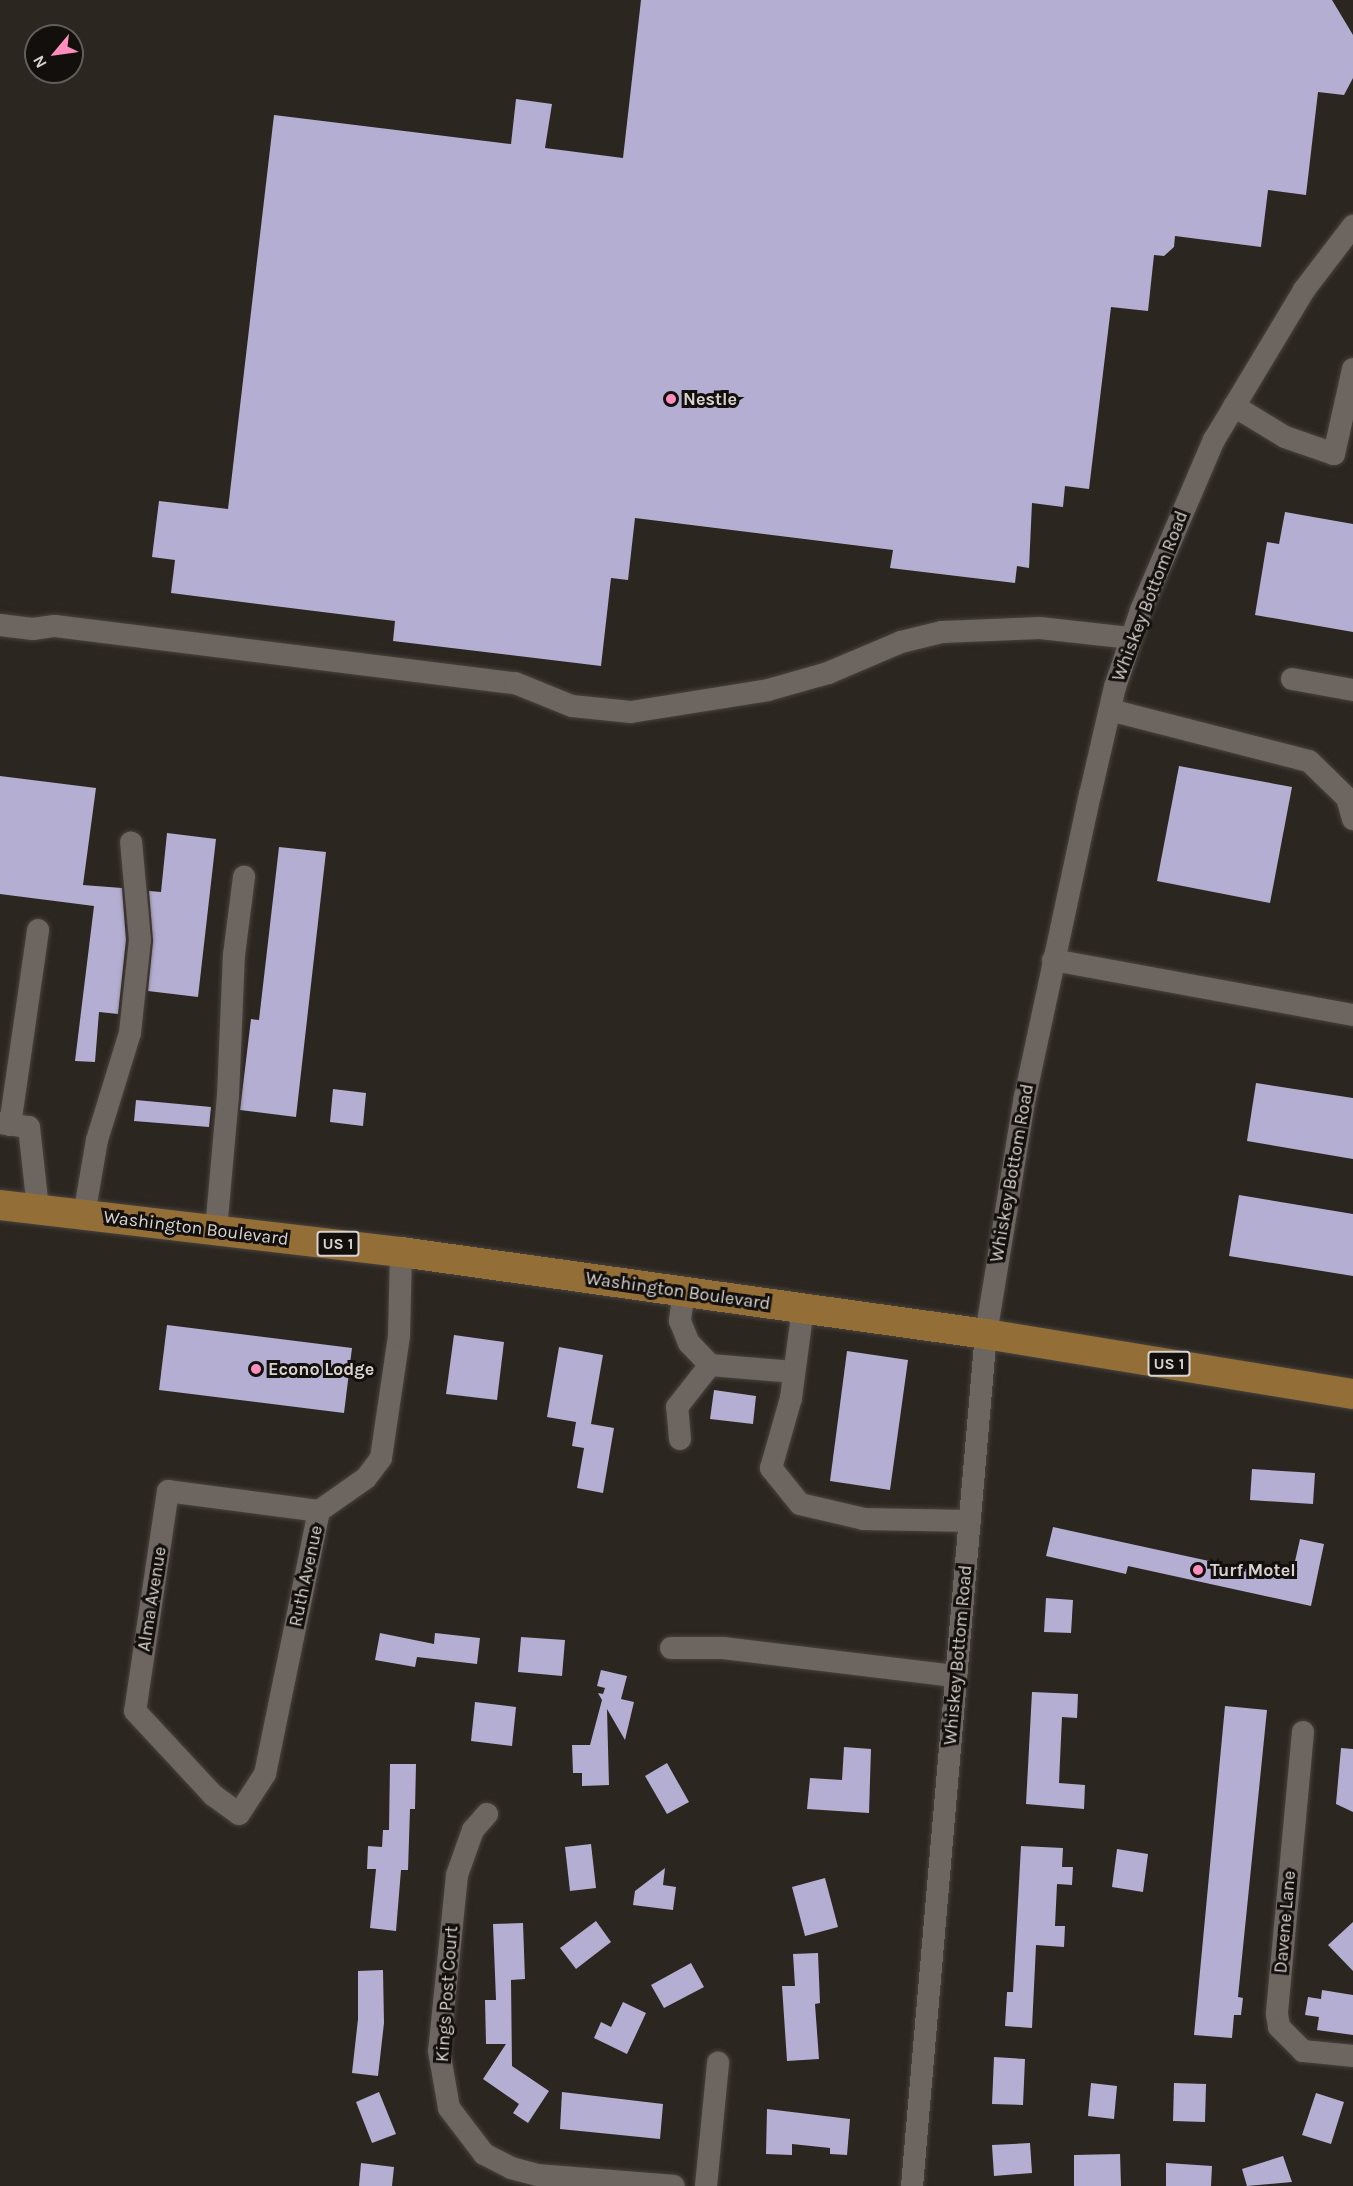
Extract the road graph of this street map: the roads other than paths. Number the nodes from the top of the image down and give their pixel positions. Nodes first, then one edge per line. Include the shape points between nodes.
1 (1353, 226) edge
2 (1353, 369) edge
3 (1234, 406) junction
4 (0, 625) edge
5 (1131, 638) junction
6 (1292, 679) dead end
7 (1353, 690) edge
8 (1110, 710) junction
9 (1353, 819) edge
10 (131, 842) dead end
11 (244, 878) dead end
12 (38, 930) dead end
13 (1053, 960) junction
14 (1353, 1015) edge
15 (5, 1124) edge
16 (0, 1204) edge
17 (38, 1209) junction
18 (84, 1215) junction
19 (216, 1230) junction
20 (401, 1252) junction
21 (684, 1292) junction
22 (803, 1308) junction
23 (986, 1334) junction
24 (710, 1365) junction
25 (794, 1372) junction
26 (1353, 1394) edge
27 (680, 1439) dead end
28 (319, 1511) junction
29 (970, 1521) junction
30 (671, 1648) dead end
31 (956, 1676) junction
32 (1304, 1732) dead end
33 (240, 1814) joint
34 (487, 1814) dead end
35 (1353, 2056) edge
36 (718, 2063) dead end
37 (674, 2186) edge
38 (706, 2186) edge
39 (912, 2186) edge

1 - 3 street, Whiskey Bottom Road via 1304,290
2 - 3 street via 1334,454 1285,437
3 - 5 street, Whiskey Bottom Road via 1170,536
4 - 5 street via 33,629 55,626 515,683 572,706 631,712 768,690 828,673 901,642 942,632 1040,628
5 - 8 street, Whiskey Bottom Road
6 - 7 street
8 - 9 street via 1309,760 1347,798
8 - 13 street, Whiskey Bottom Road
10 - 18 street via 140,940 130,1033 97,1140
11 - 19 street via 234,956 228,1096
12 - 15 street
13 - 14 street
13 - 23 street, Whiskey Bottom Road via 1006,1196
15 - 17 street via 29,1128
16 - 17 main road, Washington Boulevard / US 1
17 - 18 main road, Washington Boulevard / US 1
18 - 19 main road, Washington Boulevard / US 1
19 - 20 main road, Washington Boulevard / US 1
20 - 21 main road, Washington Boulevard / US 1
20 - 28 street, Ruth Avenue via 399,1336 381,1458 366,1478
21 - 22 main road, Washington Boulevard / US 1
21 - 24 street via 680,1321 689,1342
22 - 23 main road, Washington Boulevard / US 1
22 - 25 street
23 - 26 main road, Washington Boulevard / US 1
23 - 29 street, Whiskey Bottom Road
24 - 25 street
24 - 27 street via 677,1407
25 - 29 street via 792,1398 771,1468 800,1504 864,1519
28 - 33 street, Ruth Avenue via 265,1774
28 - 33 street, Alma Avenue via 168,1491 135,1711 213,1795
29 - 31 street, Whiskey Bottom Road
30 - 31 street via 723,1648
31 - 39 street, Whiskey Bottom Road
32 - 35 street, Davene Lane via 1277,2014 1279,2027 1303,2050
34 - 37 street, Kings Post Court via 473,1830 457,1875 439,2050 449,2108 484,2154 511,2168 538,2175
36 - 38 street

